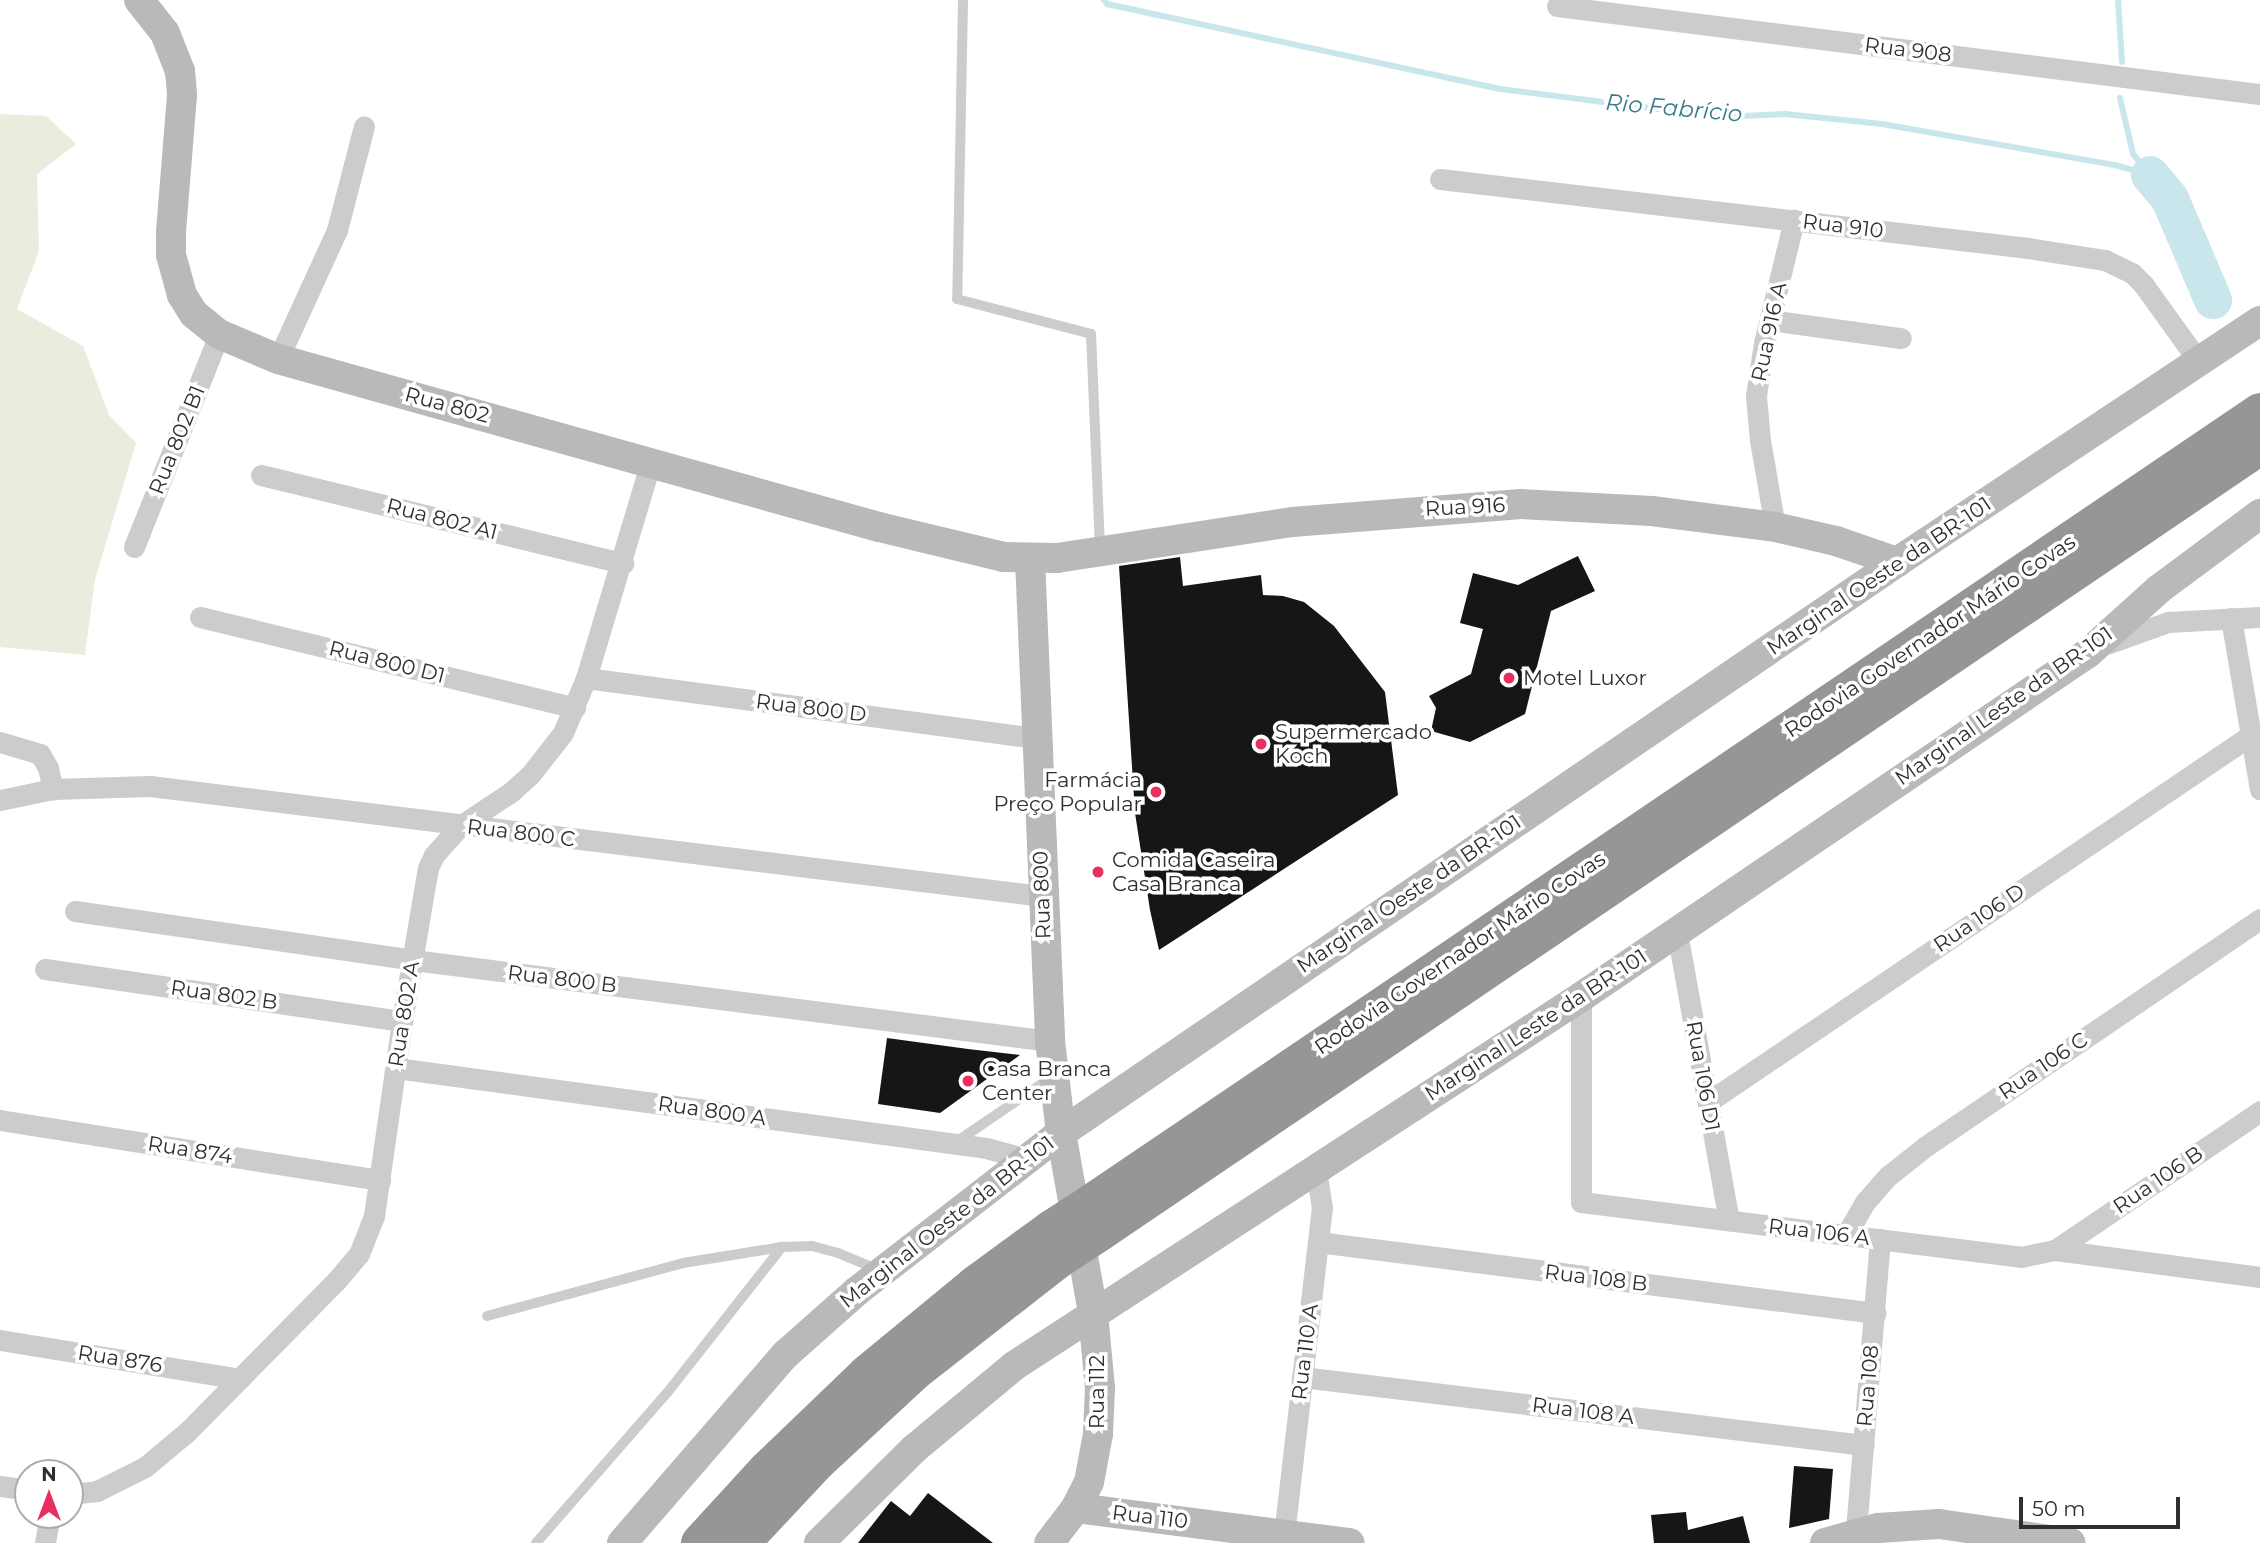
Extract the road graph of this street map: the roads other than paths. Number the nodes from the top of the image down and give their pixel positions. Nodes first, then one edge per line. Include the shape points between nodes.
1 (139, 0) edge
2 (963, 0) edge
3 (1557, 6) dead end
4 (2260, 94) edge
5 (364, 126) dead end
6 (1440, 179) dead end
7 (1794, 220) junction
8 (1769, 320) junction
9 (2260, 321) edge
10 (219, 334) junction
11 (1901, 338) dead end
12 (278, 359) junction
13 (2199, 362) junction
14 (2260, 412) edge
15 (2260, 446) edge
16 (651, 461) junction
17 (2260, 474) edge
18 (261, 475) dead end
19 (2260, 514) edge
20 (1775, 527) junction
21 (2132, 532) junction
22 (134, 547) dead end
23 (1100, 552) junction
24 (1030, 559) junction
25 (1897, 562) junction
26 (623, 563) junction
27 (200, 617) dead end
28 (2260, 617) edge
29 (2231, 618) junction
30 (2088, 653) junction
31 (586, 678) junction
32 (575, 708) junction
33 (2250, 735) junction
34 (1037, 738) junction
35 (0, 742) edge
36 (53, 789) junction
37 (2260, 790) edge
38 (0, 800) edge
39 (460, 826) junction
40 (1042, 896) junction
41 (75, 911) dead end
42 (2260, 919) edge
43 (1677, 932) junction
44 (413, 960) junction
45 (45, 968) dead end
46 (1581, 997) junction
47 (402, 1021) junction
48 (1050, 1041) junction
49 (396, 1068) junction
50 (1055, 1074) junction
51 (1708, 1102) junction
52 (1101, 1105) junction
53 (2260, 1111) edge
54 (0, 1120) edge
55 (1061, 1133) junction
56 (953, 1144) junction
57 (1027, 1159) junction
58 (1316, 1170) junction
59 (380, 1180) junction
60 (1729, 1220) junction
61 (1074, 1224) junction
62 (1846, 1235) junction
63 (1880, 1239) junction
64 (1318, 1242) junction
65 (782, 1247) junction
66 (2055, 1250) junction
67 (882, 1271) junction
68 (2260, 1277) edge
69 (1093, 1313) junction
70 (1875, 1313) junction
71 (487, 1317) dead end
72 (0, 1340) edge
73 (1302, 1377) junction
74 (240, 1379) junction
75 (1864, 1445) junction
76 (84, 1492) edge
77 (1076, 1508) junction
78 (1284, 1535) junction
79 (1856, 1538) edge
80 (536, 1543) edge
81 (622, 1543) edge
82 (699, 1543) edge
83 (741, 1543) edge
84 (819, 1543) edge
85 (1049, 1543) edge
86 (1350, 1543) edge
87 (1825, 1543) edge
88 (2071, 1543) edge

1 - 10 main road, Rua 802 via 165,33 180,71 171,232 175,275 194,314
2 - 23 lane via 957,299 1091,334
3 - 4 street, Rua 908
5 - 12 street via 337,230
6 - 7 street, Rua 910
7 - 8 street, Rua 916 A
7 - 13 street, Rua 910 via 2105,260 2132,272 2144,284
8 - 11 street
8 - 20 street, Rua 916 A via 1756,396
9 - 13 main road, Marginal Oeste da BR-101
10 - 12 main road, Rua 802
10 - 22 street, Rua 802 B1
12 - 16 main road, Rua 802
13 - 25 main road, Marginal Oeste da BR-101
14 - 61 highway, Rodovia Governador Mário Covas
15 - 21 highway, Rodovia Governador Mário Covas
16 - 24 main road, Rua 802 via 902,533
16 - 26 street, Rua 802 A
17 - 21 highway
18 - 26 street, Rua 802 A1
19 - 30 main road, Marginal Leste da BR-101 via 2169,581
20 - 23 main road, Rua 916 via 1652,511 1521,504 1292,522
20 - 25 main road, Rua 916
21 - 61 highway, Rodovia Governador Mário Covas
23 - 24 main road, Rua 916
24 - 34 main road, Rua 800
25 - 52 main road, Marginal Oeste da BR-101
26 - 31 street, Rua 802 A
27 - 32 street, Rua 800 D1
28 - 29 street
29 - 30 street via 2168,622
29 - 33 street
30 - 43 main road, Marginal Leste da BR-101
31 - 32 street, Rua 802 A
31 - 34 street, Rua 800 D
32 - 39 street, Rua 802 A via 563,733 530,775
33 - 37 street
33 - 51 street, Rua 106 D
34 - 40 main road, Rua 800
35 - 36 street via 40,754
36 - 38 street, Rua 800 C
36 - 39 street, Rua 800 C via 150,786
39 - 40 street, Rua 800 C
39 - 44 street, Rua 802 A via 428,868
40 - 48 main road, Rua 800
41 - 44 street, Rua 800 B
42 - 62 street, Rua 106 C via 1888,1175
43 - 46 main road, Marginal Leste da BR-101
43 - 51 street, Rua 106 D1
44 - 47 street, Rua 802 A
44 - 48 street, Rua 800 B
45 - 47 street, Rua 802 B
46 - 58 main road, Marginal Leste da BR-101
46 - 60 street, Rua 106 A via 1581,1202
47 - 49 street, Rua 802 A
48 - 50 main road, Rua 800
49 - 56 street, Rua 800 A
49 - 59 street, Rua 802 A
50 - 52 main road via 1076,1093
50 - 55 main road, Rua 800
50 - 56 lane
51 - 60 street, Rua 106 D1
52 - 55 main road, Marginal Oeste da BR-101
52 - 61 main road via 1077,1160
53 - 66 street, Rua 106 B
54 - 59 street, Rua 874
55 - 57 main road, Marginal Oeste da BR-101
55 - 61 main road, Rua 800
56 - 57 street, Rua 800 A
57 - 61 main road via 1057,1174
57 - 67 main road, Marginal Oeste da BR-101
58 - 64 street, Rua 110 A via 1322,1208
58 - 69 main road, Marginal Leste da BR-101
59 - 74 street, Rua 802 A via 374,1216 359,1254
60 - 62 street, Rua 106 A
61 - 69 main road, Rua 112
61 - 82 highway, Rodovia Governador Mário Covas via 976,1284 867,1374
61 - 83 highway, Rodovia Governador Mário Covas via 818,1461
62 - 63 street, Rua 106 A
63 - 66 street, Rua 106 A via 2021,1257
63 - 70 street, Rua 108
64 - 70 street, Rua 108 B
64 - 73 street, Rua 110 A
65 - 67 lane via 825,1249
65 - 71 lane via 683,1263
65 - 80 lane via 667,1393
66 - 68 street, Rua 106 A
67 - 81 main road, Marginal Oeste da BR-101 via 786,1354
69 - 77 main road, Rua 112 via 1099,1364 1098,1434 1089,1482
69 - 84 main road, Marginal Leste da BR-101 via 972,1398 914,1448
70 - 75 street, Rua 108
72 - 74 street, Rua 876
73 - 75 street, Rua 108 A
73 - 78 street, Rua 110 A
74 - 76 street, Rua 802 A via 145,1467 97,1491
75 - 79 street, Rua 108
77 - 78 main road, Rua 110
77 - 85 main road, Rua 112
78 - 86 main road, Rua 110
79 - 87 main road
79 - 88 main road via 1899,1525 1939,1524

